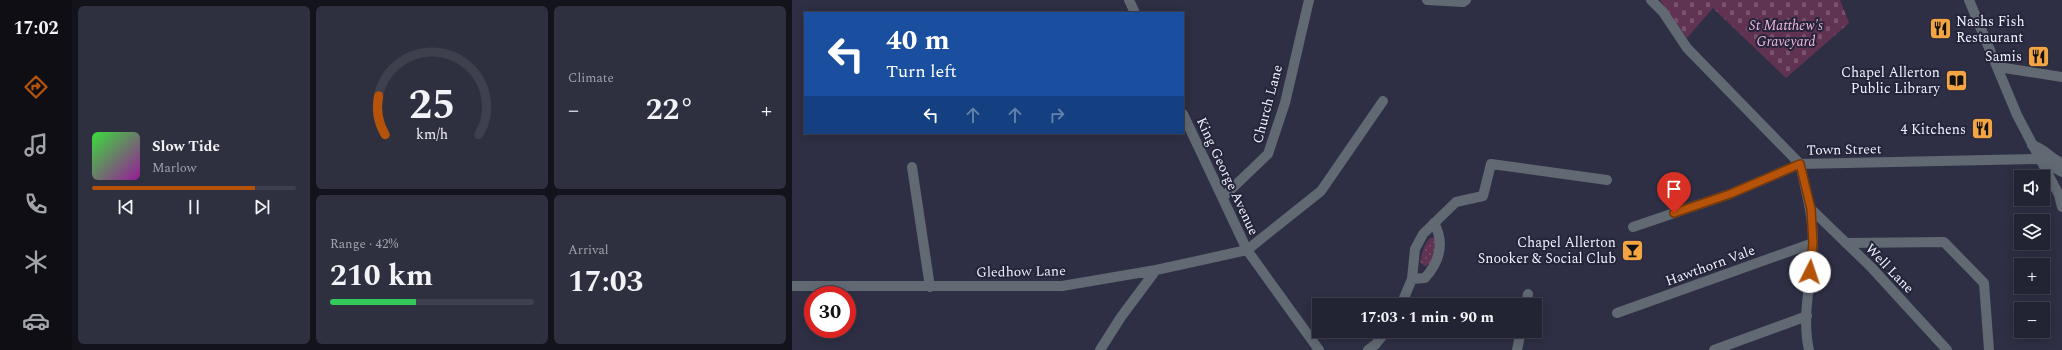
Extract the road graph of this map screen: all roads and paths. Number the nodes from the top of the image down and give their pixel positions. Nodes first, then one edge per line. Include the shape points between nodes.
1 (1129, 0) edge
2 (1309, 0) edge
3 (1427, 0) edge
4 (1466, 0) edge
5 (1651, 0) edge
6 (1969, 0) edge
7 (1135, 12) edge
8 (1998, 68) junction
9 (2062, 77) edge
10 (1383, 101) dead end
11 (1184, 116) edge
12 (2032, 145) junction
13 (2039, 159) junction
14 (2062, 163) edge
15 (1800, 164) junction
16 (912, 167) dead end
17 (2062, 172) edge
18 (1607, 180) dead end
19 (1223, 197) junction
20 (2062, 207) edge
21 (1811, 209) junction
22 (1434, 223) junction
23 (1633, 227) dead end
24 (1813, 243) junction
25 (1846, 243) junction
26 (1247, 250) junction
27 (1156, 270) junction
28 (1412, 279) junction
29 (792, 286) edge
30 (930, 287) junction
31 (1528, 294) dead end
32 (1404, 298) edge
33 (1527, 298) edge
34 (1617, 313) dead end
35 (1807, 316) junction
36 (1381, 338) edge
37 (1520, 338) edge
38 (1100, 350) edge
39 (1319, 350) edge
40 (1368, 350) edge
41 (1517, 350) edge
42 (1714, 350) edge
43 (1809, 350) edge
44 (1946, 350) edge
45 (1989, 350) edge

1 - 7 street
2 - 19 street, Church Lane via 1285,103 1268,154
3 - 4 street
5 - 15 street, Town Street via 1663,12 1687,48
6 - 8 street
8 - 9 street
8 - 12 street
10 - 26 street via 1321,191
11 - 19 street, King George Avenue
12 - 13 street
12 - 14 street via 2042,148
13 - 15 street, Town Street
13 - 17 street
13 - 20 street via 2059,195
15 - 21 street
15 - 23 street via 1730,194
16 - 30 street
18 - 22 street via 1491,164 1484,196 1456,202
19 - 26 street, King George Avenue
21 - 24 street
21 - 25 street, Well Lane
22 - 28 street via 1423,234 1415,249
22 - 28 street via 1439,233 1440,252 1425,278
24 - 34 street, Hawthorn Vale
24 - 35 street
25 - 44 street, Well Lane
25 - 45 street via 1944,242 1984,283
26 - 27 street, Gledhow Lane
26 - 39 street, King George Avenue
27 - 30 street, Gledhow Lane via 1062,286
27 - 38 street
28 - 32 street
29 - 30 street, Gledhow Lane
31 - 33 street
35 - 42 street
35 - 43 street
36 - 40 street
37 - 41 street

